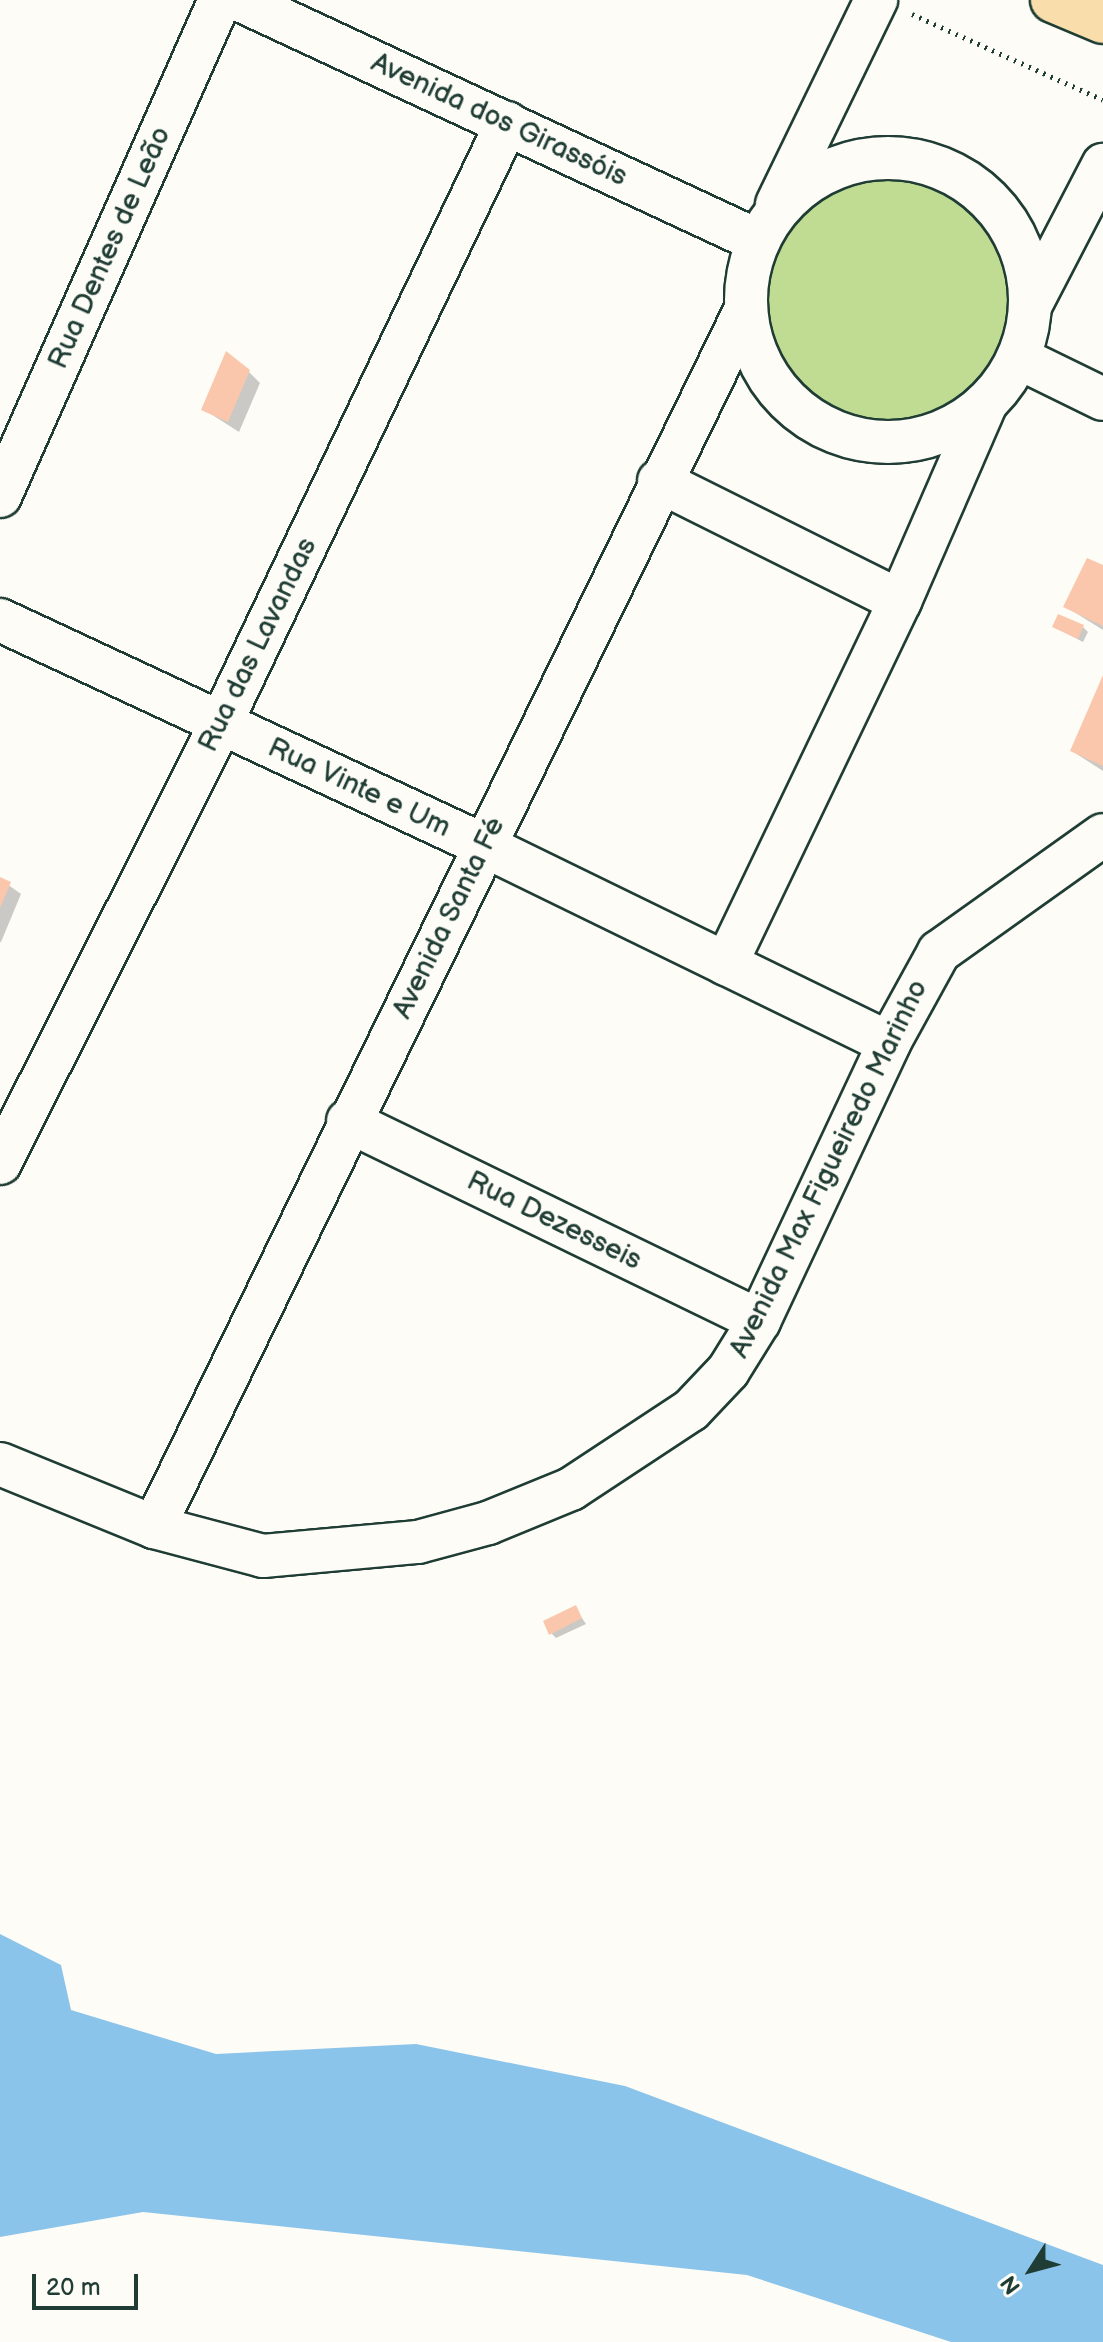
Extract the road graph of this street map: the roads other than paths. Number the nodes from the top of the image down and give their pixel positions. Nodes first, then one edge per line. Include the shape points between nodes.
1 (220, 0) edge
2 (240, 0) edge
3 (1053, 0) edge
4 (893, 6) edge
5 (1103, 21) edge
6 (507, 123) junction
7 (1103, 165) edge
8 (765, 228) junction
9 (1030, 306) junction
10 (746, 309) junction
11 (1019, 358) junction
12 (1103, 399) edge
13 (986, 403) junction
14 (659, 481) junction
15 (0, 496) edge
16 (900, 601) junction
17 (0, 620) edge
18 (220, 725) junction
19 (1103, 835) edge
20 (485, 846) junction
21 (726, 964) junction
22 (889, 1043) junction
23 (348, 1121) junction
24 (0, 1163) edge
25 (759, 1321) junction
26 (0, 1464) edge
27 (154, 1527) junction

1 - 15 street, Rua Dentes de Leão
2 - 6 street, Avenida dos Girassóis
3 - 5 main road
4 - 8 street
6 - 8 street, Avenida dos Girassóis
6 - 18 street, Rua das Lavandas
7 - 9 street
8 - 9 street via 802,187 838,166 865,159 920,161 972,184 1001,214 1021,251
8 - 10 street via 748,274
9 - 11 street
10 - 13 street via 762,365 778,389 799,410 837,432 880,442 909,441 937,434
10 - 14 street, Avenida Santa Fé
11 - 12 street
11 - 13 street
13 - 16 street
14 - 16 street
14 - 20 street, Avenida Santa Fé
16 - 21 street
17 - 18 street, Rua Vinte e Um
18 - 20 street, Rua Vinte e Um
18 - 24 street, Rua das Lavandas
19 - 22 street, Avenida Max Figueiredo Marinho via 939,952
20 - 21 street, Rua Vinte e Um
20 - 23 street, Avenida Santa Fé
21 - 22 street, Rua Vinte e Um
22 - 25 street, Avenida Max Figueiredo Marinho
23 - 25 street, Rua Dezesseis
23 - 27 street, Avenida Santa Fé
25 - 27 street, Avenida Max Figueiredo Marinho via 728,1371 691,1410 571,1489 488,1523 418,1542 263,1556
26 - 27 street, Avenida Max Figueiredo Marinho

